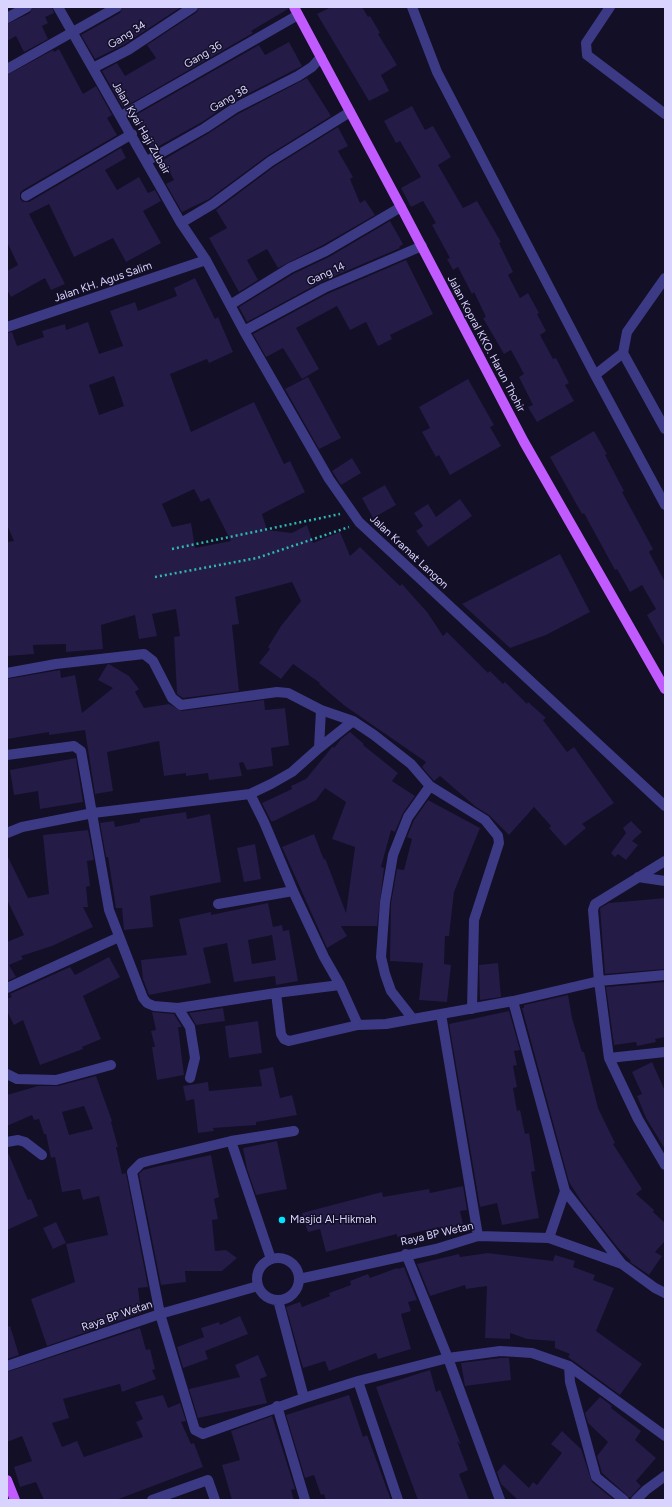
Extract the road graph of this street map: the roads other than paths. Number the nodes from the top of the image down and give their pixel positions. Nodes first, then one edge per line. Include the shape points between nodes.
1 (27, 7) edge
2 (58, 7) edge
3 (117, 7) edge
4 (193, 7) edge
5 (412, 7) edge
6 (610, 7) edge
7 (296, 11) edge
8 (7, 18) edge
9 (73, 32) junction
10 (321, 57) junction
11 (93, 68) junction
12 (7, 69) edge
13 (350, 112) junction
14 (665, 114) edge
15 (121, 116) junction
16 (132, 134) junction
17 (147, 160) junction
18 (26, 196) dead end
19 (401, 207) junction
20 (181, 223) junction
21 (422, 246) junction
22 (206, 260) junction
23 (665, 278) edge
24 (230, 305) junction
25 (7, 327) edge
26 (244, 331) junction
27 (623, 353) junction
28 (595, 375) junction
29 (665, 429) edge
30 (665, 505) edge
31 (7, 673) edge
32 (665, 689) edge
33 (321, 710) junction
34 (353, 722) junction
35 (319, 748) junction
36 (7, 755) edge
37 (430, 786) junction
38 (250, 794) junction
39 (665, 806) edge
40 (93, 814) junction
41 (7, 833) edge
42 (665, 861) edge
43 (638, 877) junction
44 (665, 881) edge
45 (293, 891) junction
46 (218, 904) dead end
47 (119, 937) junction
48 (665, 975) edge
49 (599, 981) junction
50 (340, 985) junction
51 (7, 988) edge
52 (276, 993) junction
53 (513, 1001) junction
54 (178, 1008) junction
55 (472, 1010) junction
56 (441, 1014) junction
57 (413, 1019) junction
58 (358, 1025) junction
59 (665, 1052) edge
60 (609, 1058) junction
61 (111, 1065) dead end
62 (7, 1074) edge
63 (190, 1078) dead end
64 (294, 1131) dead end
65 (231, 1141) junction
66 (7, 1142) edge
67 (42, 1155) dead end
68 (665, 1166) edge
69 (565, 1191) junction
70 (478, 1236) junction
71 (549, 1238) junction
72 (406, 1254) junction
73 (272, 1259) junction
74 (622, 1264) junction
75 (299, 1279) junction
76 (258, 1286) junction
77 (665, 1293) edge
78 (278, 1300) junction
79 (160, 1314) junction
80 (448, 1358) junction
81 (7, 1366) edge
82 (569, 1366) junction
83 (358, 1381) junction
84 (304, 1398) junction
85 (277, 1406) junction
86 (664, 1431) edge
87 (665, 1476) edge
88 (7, 1480) edge
89 (15, 1500) edge
90 (152, 1500) edge
91 (215, 1500) edge
92 (305, 1500) edge
93 (398, 1500) edge
94 (500, 1500) edge
95 (624, 1500) edge
96 (636, 1500) edge

1 - 8 street
2 - 9 street, Jalan Kyai Haji Zubair
3 - 9 street
4 - 11 street, Gang 34 via 128,50
5 - 28 street via 437,72
6 - 14 street via 586,43 587,55
7 - 10 main road, Jalan Kopral KKO. Harun Thohir
7 - 15 street, Gang 36
9 - 11 street, Jalan Kyai Haji Zubair
9 - 12 street
10 - 13 main road, Jalan Kopral KKO. Harun Thohir
10 - 17 street, Gang 38 via 298,76 235,108
11 - 15 street, Jalan Kyai Haji Zubair
13 - 19 main road, Jalan Kopral KKO. Harun Thohir
13 - 20 street via 271,161 213,204
15 - 16 street, Jalan Kyai Haji Zubair
16 - 17 street, Jalan Kyai Haji Zubair
16 - 18 street
17 - 20 street, Jalan Kyai Haji Zubair
19 - 21 main road, Jalan Kopral KKO. Harun Thohir
19 - 24 street via 326,251 290,268
20 - 22 street, Jalan Kyai Haji Zubair
21 - 26 street, Gang 14 via 324,288
21 - 32 main road, Jalan Kopral KKO. Harun Thohir via 524,442
22 - 24 street, Jalan Kramat Langon
22 - 25 street, Jalan KH. Agus Salim
23 - 27 street via 627,332
24 - 26 street, Jalan Kramat Langon
26 - 39 street, Jalan Kramat Langon via 329,479 359,522
27 - 28 street
27 - 29 street
28 - 30 street
31 - 33 street via 56,664 144,654 153,661 172,698 181,705 277,692 288,693
33 - 34 street
33 - 35 street
34 - 35 street
34 - 37 street via 411,764
35 - 38 street via 292,772
36 - 40 street via 77,746 81,751
37 - 55 street via 485,820 498,836 499,843 474,920
37 - 57 street via 408,817 393,855 382,941 381,957 391,991
38 - 40 street
38 - 45 street
40 - 41 street via 22,827
40 - 47 street via 105,892
42 - 43 street
43 - 44 street
43 - 49 street via 594,905
45 - 46 street
45 - 50 street
47 - 51 street
47 - 54 street via 147,1003
48 - 49 street
49 - 53 street
49 - 60 street
50 - 52 street
50 - 58 street
52 - 54 street
52 - 58 street via 281,1034 289,1041
53 - 55 street
53 - 69 street
54 - 63 street via 190,1027 195,1058
55 - 56 street
56 - 57 street
56 - 70 street
57 - 58 street via 386,1024
59 - 60 street
60 - 68 street via 638,1120
61 - 62 street via 56,1080 17,1080
64 - 65 street
65 - 73 street
65 - 79 street via 141,1163 132,1172
66 - 67 street via 25,1142
69 - 71 street
69 - 74 street
70 - 71 street, Raya BP Wetan
70 - 72 street, Raya BP Wetan via 436,1249
71 - 74 street, Raya BP Wetan
72 - 75 street, Raya BP Wetan
72 - 80 street
73 - 75 street via 285,1259 290,1262 295,1267
73 - 76 street via 265,1262 258,1273
74 - 77 street, Raya BP Wetan
75 - 78 street via 295,1292 285,1299
76 - 78 street via 266,1297
76 - 79 street, Raya BP Wetan
78 - 84 street
79 - 81 street, Raya BP Wetan
79 - 85 street via 198,1432 203,1434
80 - 82 street via 517,1352 532,1353
80 - 83 street
80 - 94 street
82 - 86 street
82 - 95 street via 570,1382 596,1477
83 - 84 street
83 - 93 street
84 - 85 street
85 - 92 street
87 - 96 street
88 - 89 main road
90 - 91 street via 208,1480

